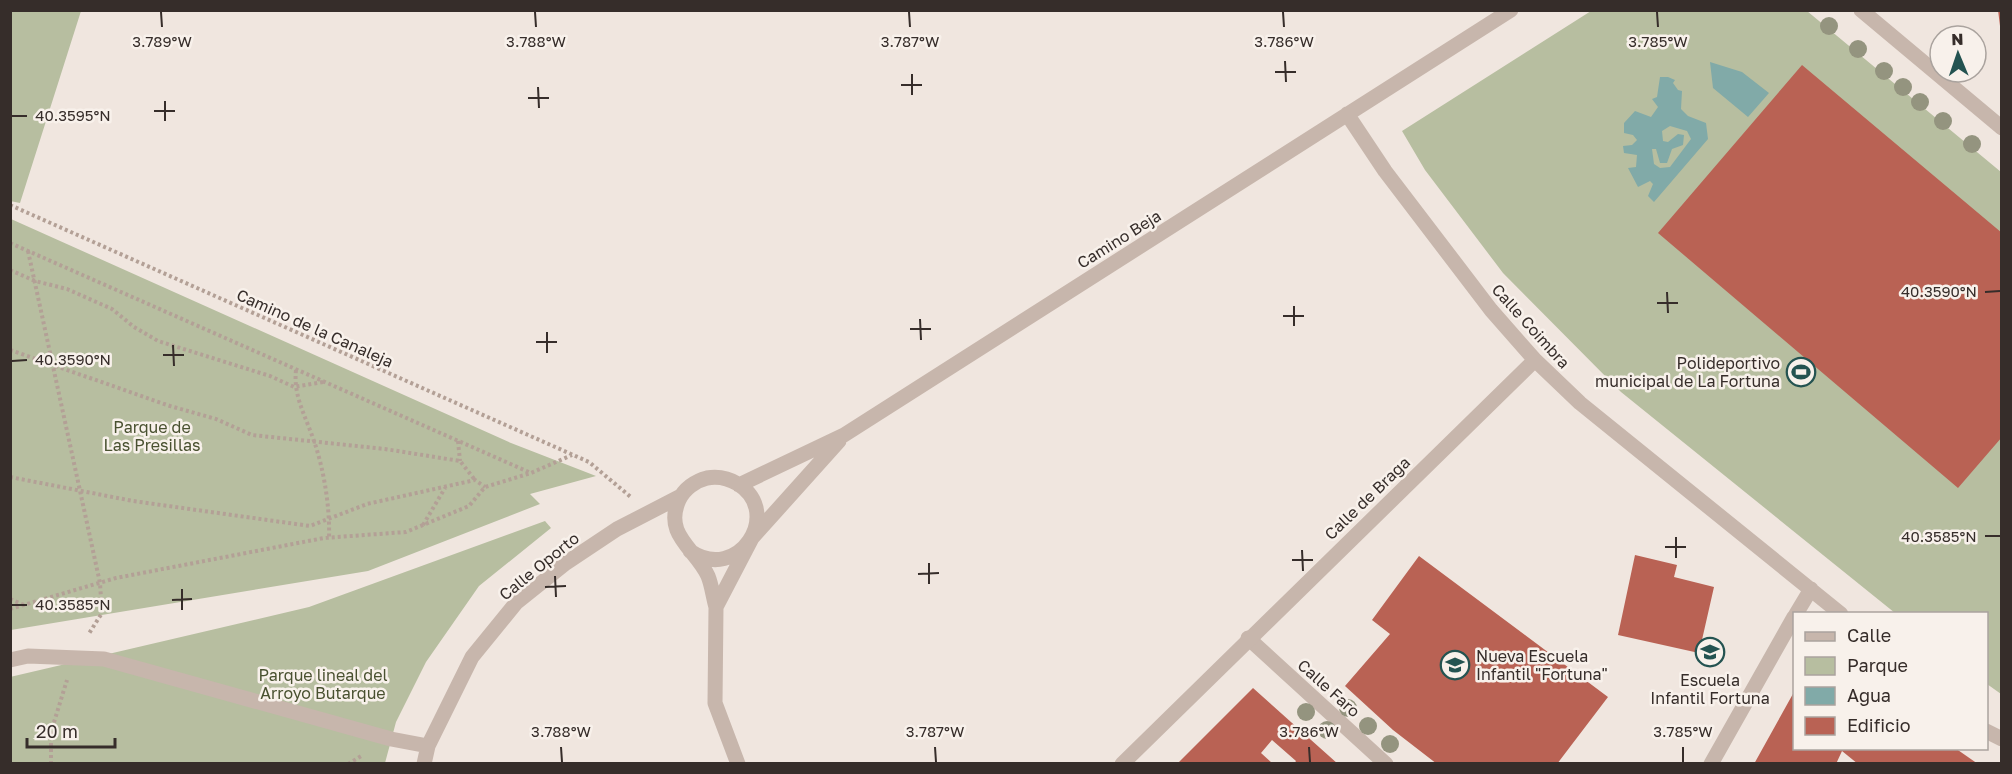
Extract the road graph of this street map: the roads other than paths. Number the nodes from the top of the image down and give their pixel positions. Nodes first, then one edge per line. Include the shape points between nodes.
1 (1511, 10) edge
2 (1861, 10) edge
3 (1347, 114) junction
4 (2001, 128) edge
5 (1535, 360) junction
6 (844, 435) junction
7 (739, 485) junction
8 (681, 496) junction
9 (752, 538) junction
10 (690, 551) junction
11 (1811, 589) junction
12 (716, 608) junction
13 (1797, 612) edge
14 (1839, 612) edge
15 (1793, 619) edge
16 (1248, 638) junction
17 (10, 660) edge
18 (428, 746) junction
19 (424, 764) edge
20 (738, 764) edge
21 (1122, 764) edge
22 (1386, 764) edge
23 (1711, 764) edge

1 - 3 street, Camino Beja
2 - 4 street
3 - 5 street, Calle Coimbra via 1491,310
3 - 6 street, Camino Beja
5 - 11 street, Calle Coimbra via 1580,403
5 - 16 street, Calle de Braga
6 - 7 street, Camino Beja
6 - 9 street
7 - 8 street via 726,478 704,479
7 - 9 street via 750,495 755,509
8 - 10 street via 675,510 675,525
8 - 18 street, Calle Oporto via 592,546 516,603 472,657
9 - 10 street via 738,554 724,559 709,559
9 - 12 street
10 - 12 street via 708,576
11 - 13 street
11 - 14 street, Calle Coimbra
12 - 20 street via 715,703
15 - 23 street
16 - 21 street, Calle de Braga
16 - 22 street, Calle Faro
17 - 18 street via 28,656 104,659
18 - 19 street, Calle Oporto

